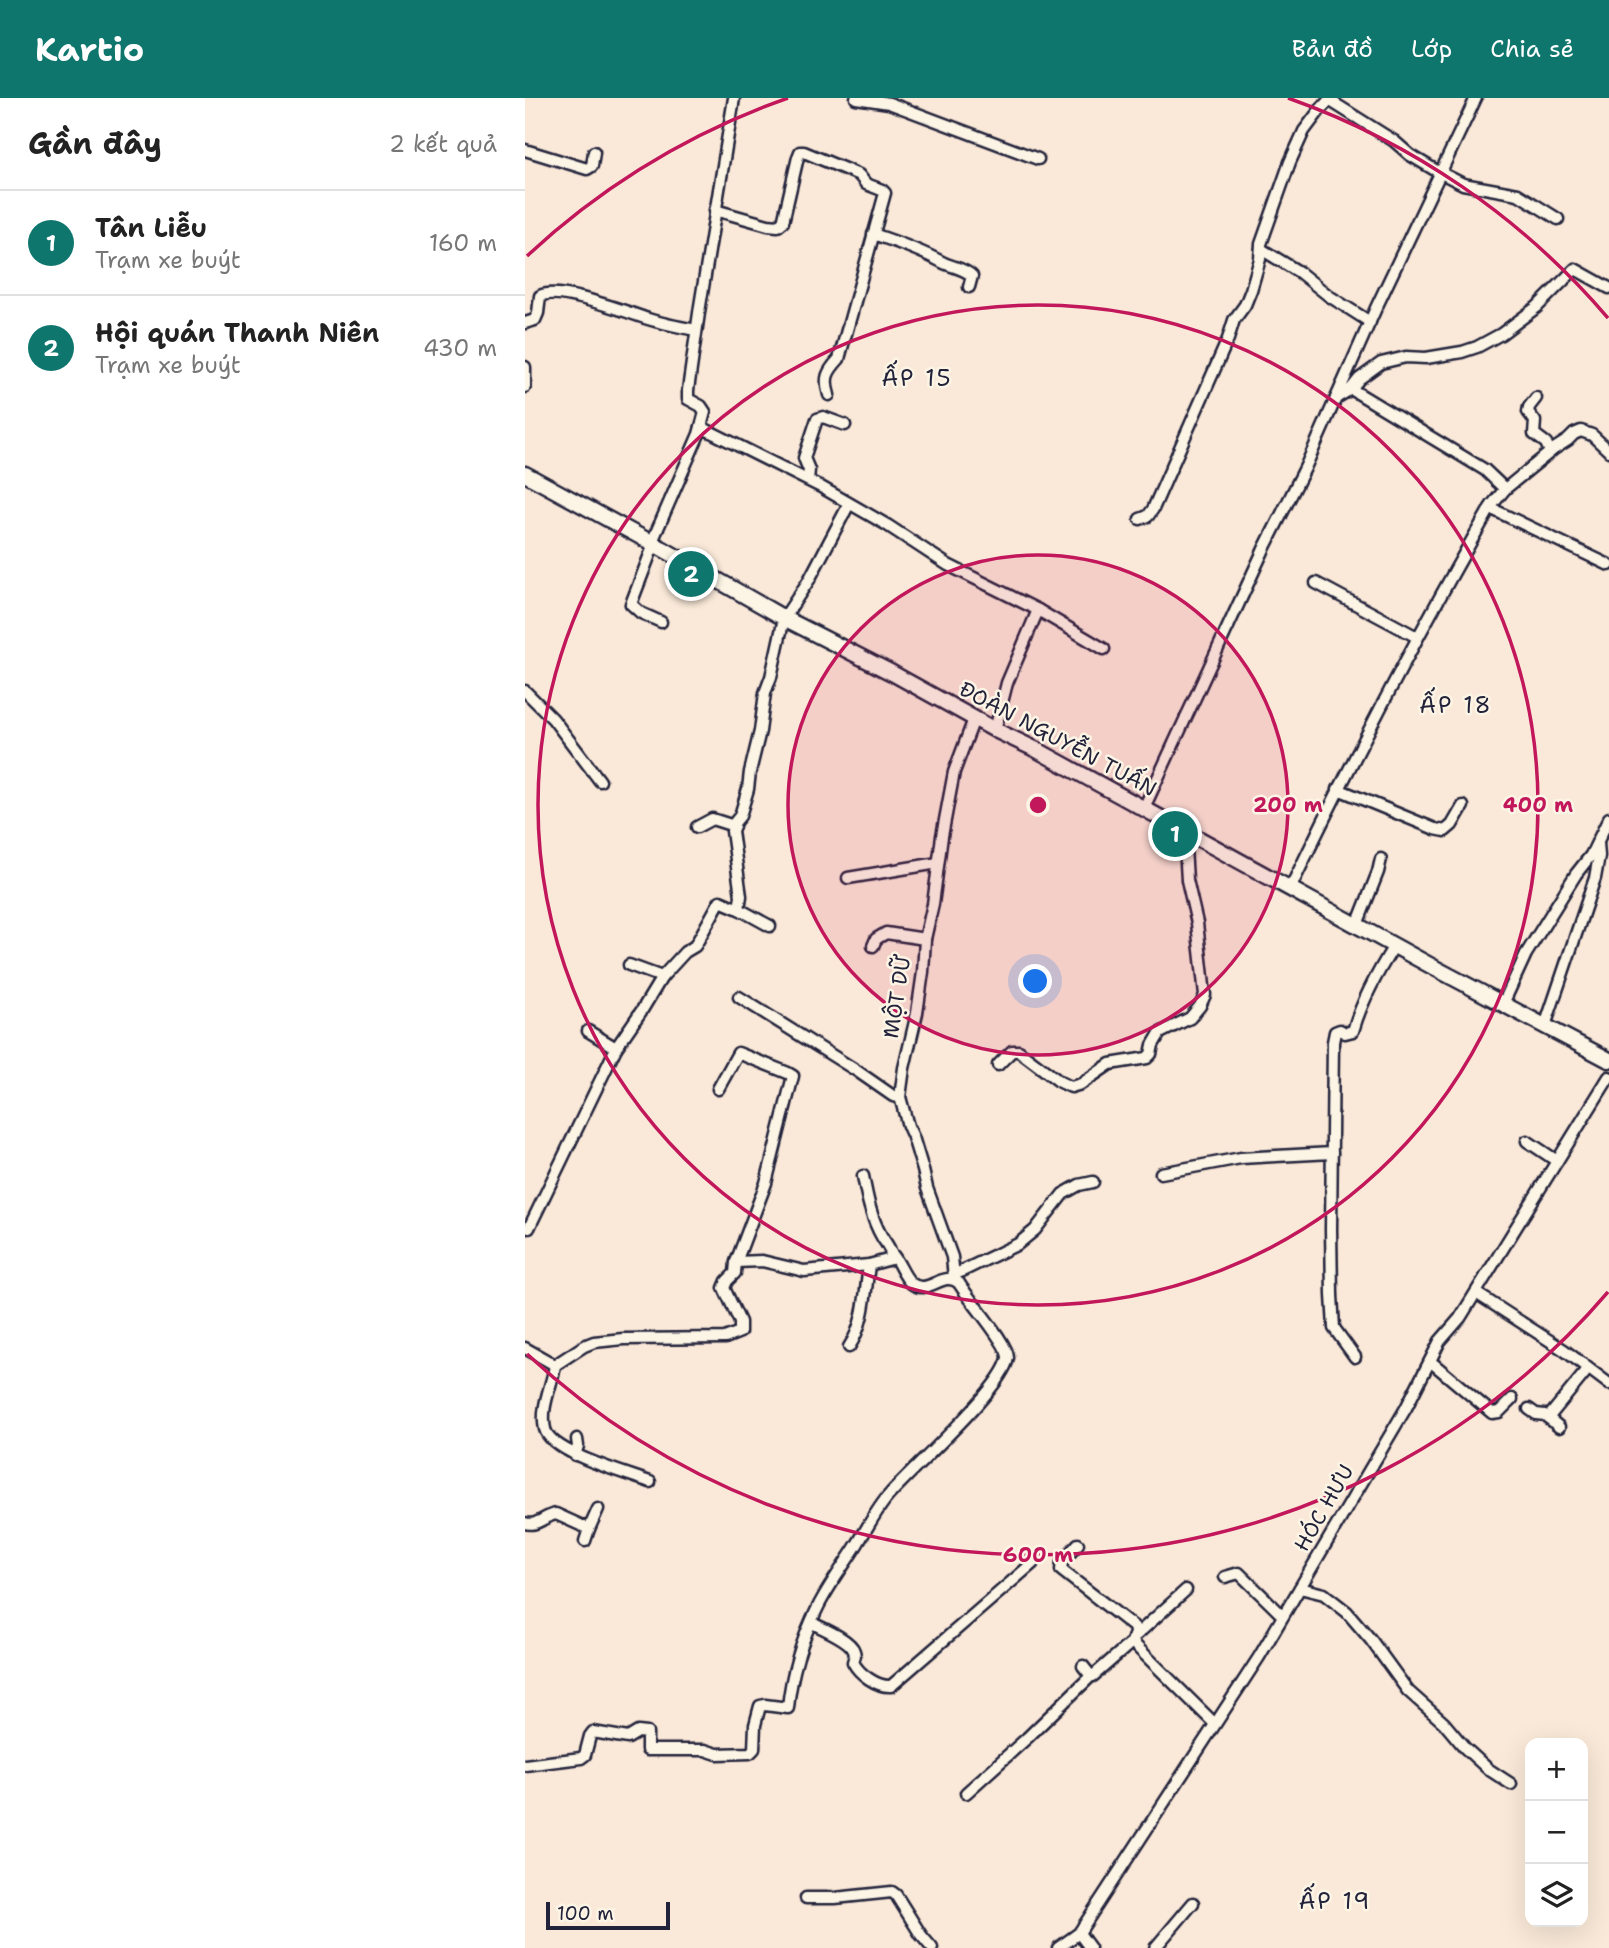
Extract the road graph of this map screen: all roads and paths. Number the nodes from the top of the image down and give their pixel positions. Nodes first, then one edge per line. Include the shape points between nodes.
1 (734, 98) edge
2 (856, 98) edge
3 (1476, 98) edge
4 (1330, 99) edge
5 (525, 150) edge
6 (594, 152) dead end
7 (1038, 159) dead end
8 (1441, 173) junction
9 (715, 210) junction
10 (1558, 219) dead end
11 (873, 234) junction
12 (1261, 249) junction
13 (968, 287) dead end
14 (1609, 288) edge
15 (1370, 322) junction
16 (525, 323) edge
17 (697, 330) junction
18 (525, 367) edge
19 (525, 387) edge
20 (1351, 389) junction
21 (829, 395) dead end
22 (1336, 398) junction
23 (1536, 398) dead end
24 (845, 425) dead end
25 (701, 426) junction
26 (1609, 451) edge
27 (1550, 452) junction
28 (525, 474) edge
29 (808, 480) junction
30 (1505, 489) junction
31 (849, 504) junction
32 (1490, 508) junction
33 (1140, 519) dead end
34 (653, 543) junction
35 (1609, 565) edge
36 (1316, 583) dead end
37 (1038, 610) junction
38 (784, 618) junction
39 (661, 622) dead end
40 (1417, 637) junction
41 (1104, 649) dead end
42 (525, 691) edge
43 (974, 719) junction
44 (995, 730) junction
45 (600, 781) dead end
46 (1338, 789) junction
47 (1463, 806) dead end
48 (1143, 808) junction
49 (1609, 818) edge
50 (734, 826) junction
51 (697, 827) dead end
52 (1184, 831) junction
53 (1602, 846) edge
54 (1381, 859) dead end
55 (938, 863) junction
56 (848, 878) dead end
57 (1290, 889) junction
58 (739, 909) junction
59 (1357, 925) junction
60 (770, 926) dead end
61 (925, 939) junction
62 (873, 946) dead end
63 (1394, 946) junction
64 (629, 965) dead end
65 (662, 977) junction
66 (739, 998) dead end
67 (1503, 1004) junction
68 (1545, 1026) junction
69 (588, 1031) dead end
70 (616, 1048) junction
71 (1609, 1060) edge
72 (999, 1065) dead end
73 (1609, 1077) edge
74 (718, 1089) dead end
75 (900, 1097) junction
76 (1527, 1141) dead end
77 (1332, 1153) junction
78 (1557, 1161) junction
79 (1161, 1173) dead end
80 (863, 1176) dead end
81 (1093, 1182) dead end
82 (529, 1228) dead end
83 (892, 1254) junction
84 (736, 1262) junction
85 (869, 1265) junction
86 (954, 1277) junction
87 (1476, 1293) junction
88 (849, 1347) dead end
89 (525, 1348) edge
90 (1355, 1357) dead end
91 (1430, 1361) junction
92 (555, 1365) junction
93 (1588, 1369) junction
94 (1609, 1384) edge
95 (1512, 1399) dead end
96 (1529, 1409) dead end
97 (1548, 1418) junction
98 (1559, 1427) dead end
99 (577, 1439) dead end
100 (575, 1455) junction
101 (649, 1482) dead end
102 (598, 1509) dead end
103 (525, 1523) edge
104 (589, 1529) junction
105 (585, 1541) dead end
106 (1078, 1544) dead end
107 (1033, 1563) dead end
108 (1226, 1577) dead end
109 (1300, 1588) junction
110 (1186, 1590) dead end
111 (1283, 1616) junction
112 (812, 1623) junction
113 (1133, 1640) junction
114 (1083, 1665) dead end
115 (1091, 1676) junction
116 (1215, 1724) junction
117 (525, 1765) edge
118 (1511, 1784) dead end
119 (966, 1793) dead end
120 (806, 1898) dead end
121 (1193, 1903) dead end
122 (1079, 1933) junction
123 (932, 1948) edge
124 (1058, 1948) edge
125 (1090, 1948) edge
126 (1155, 1948) edge

1 - 9 street
2 - 7 street via 889,103
3 - 8 street
4 - 8 street
4 - 12 street via 1304,131
5 - 6 street via 587,169
8 - 10 street via 1463,184 1518,194
8 - 15 street
9 - 11 street via 778,226 783,222 797,157 804,152 883,190
9 - 17 street
11 - 13 street via 968,272 972,276
11 - 21 street via 839,359 826,376
12 - 15 street
12 - 33 street via 1245,305 1234,320 1153,509
14 - 20 street via 1575,269 1537,307 1478,347 1381,362
15 - 22 street
16 - 17 street via 535,320 540,296 548,293 595,301
17 - 25 street via 688,399 705,412
18 - 19 street
20 - 22 street
20 - 30 street via 1485,470
22 - 48 street
23 - 27 street via 1528,412 1535,421 1534,434
24 - 29 street via 823,416 817,419 804,458
25 - 29 street
25 - 34 street
26 - 27 street via 1581,430
27 - 30 street
28 - 34 main road, ĐOÀN NGUYỄN TUẤN
29 - 31 street
30 - 32 street
31 - 37 street via 948,565
31 - 38 street
32 - 35 street
32 - 40 street
34 - 38 main road, ĐOÀN NGUYỄN TUẤN
34 - 39 street via 631,604
36 - 40 street
37 - 41 street
37 - 44 street via 1007,682
38 - 43 main road, ĐOÀN NGUYỄN TUẤN
38 - 50 street via 748,789
40 - 46 street
42 - 45 street via 553,719
43 - 44 main road, ĐOÀN NGUYỄN TUẤN
43 - 55 street, MỘT DỮ via 954,772
44 - 48 main road, ĐOÀN NGUYỄN TUẤN
46 - 47 street via 1445,831
46 - 57 street
48 - 52 main road, ĐOÀN NGUYỄN TUẤN
49 - 53 street
50 - 51 street via 712,819
50 - 58 street
52 - 57 main road, ĐOÀN NGUYỄN TUẤN
52 - 72 street via 1205,995 1196,1013 1160,1033 1147,1058 1110,1063 1071,1087 1019,1051 1012,1051
53 - 67 street via 1526,954
53 - 68 street via 1587,906
54 - 59 street
55 - 56 street
55 - 61 street, MỘT DỮ
57 - 59 main road, ĐOÀN NGUYỄN TUẤN
58 - 60 street
58 - 65 street via 720,901 695,946
59 - 63 main road, ĐOÀN NGUYỄN TUẤN
61 - 62 street via 886,933
61 - 75 street, MỘT DỮ via 917,1013
63 - 67 main road, ĐOÀN NGUYỄN TUẤN
63 - 77 street via 1374,977 1353,1031 1335,1032
64 - 65 street
65 - 70 street
66 - 75 street
67 - 68 main road, ĐOÀN NGUYỄN TUẤN
68 - 71 main road, ĐOÀN NGUYỄN TUẤN
69 - 70 street
70 - 82 street
73 - 78 street, HÓC HƯU
74 - 84 street via 738,1054 793,1076 765,1183
75 - 86 street, MỘT DỮ via 952,1257
76 - 78 street
77 - 79 street via 1241,1158
77 - 90 street via 1334,1328
78 - 87 street, HÓC HƯU
80 - 83 street via 870,1211
81 - 86 street via 1063,1194 1019,1244
83 - 85 street via 891,1259
83 - 86 street via 917,1286
84 - 85 street via 762,1261 804,1271
84 - 92 street via 735,1273 724,1288 740,1332 725,1338 594,1342
85 - 88 street via 863,1312
86 - 112 street via 1007,1352 1002,1374 888,1496
87 - 91 street, HÓC HƯU
87 - 93 street
89 - 92 street
91 - 95 street via 1492,1413
91 - 109 street, HÓC HƯU
92 - 100 street via 545,1404 546,1432 555,1445
93 - 94 street
93 - 97 street
96 - 97 street
97 - 98 street
99 - 100 street
100 - 101 street
102 - 104 street
103 - 104 street via 556,1514
104 - 105 street
106 - 113 street via 1062,1562 1061,1570 1134,1627
107 - 112 street via 891,1686 882,1687 857,1670 853,1648
108 - 111 street via 1239,1573
109 - 111 street, HÓC HƯU
109 - 118 street via 1325,1594 1347,1612 1408,1691 1472,1755
110 - 113 street
111 - 116 street, HÓC HƯU
112 - 117 street via 792,1672 788,1708 760,1706 753,1752 647,1750 647,1733 638,1731 628,1738 593,1732 580,1758
113 - 115 street
113 - 116 street
114 - 115 street
115 - 119 street
116 - 122 street, HÓC HƯU
120 - 123 street via 892,1892
121 - 126 street
122 - 124 street, HÓC HƯU
122 - 125 street

